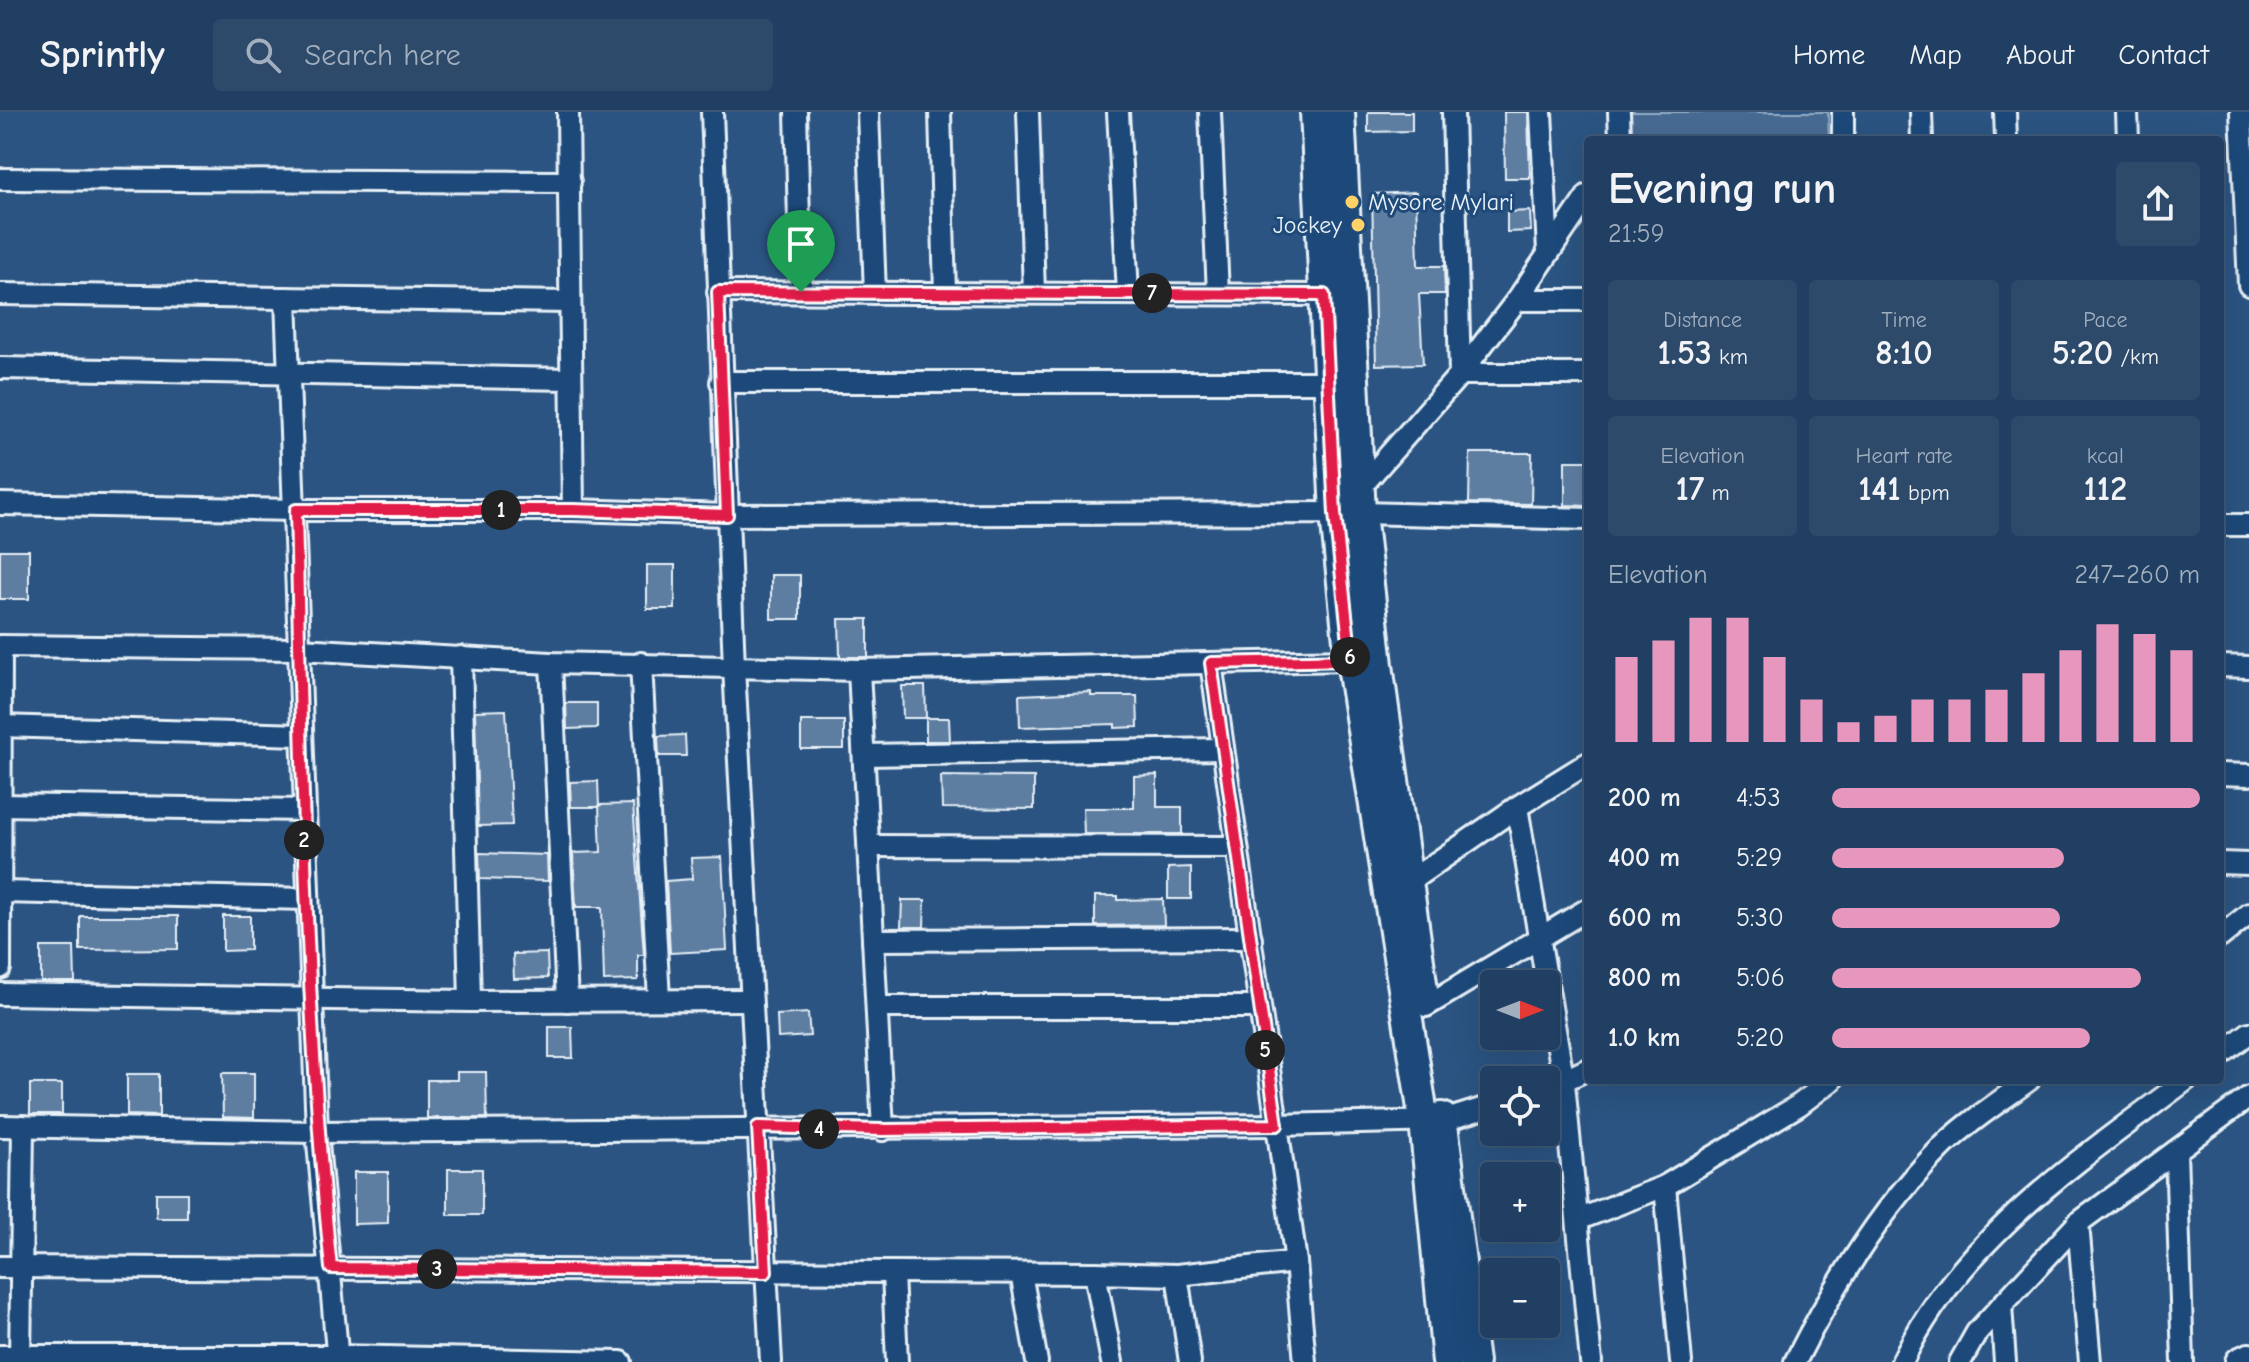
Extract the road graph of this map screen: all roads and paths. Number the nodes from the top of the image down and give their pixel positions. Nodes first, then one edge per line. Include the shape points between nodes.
1 (568, 112) edge
2 (712, 112) edge
3 (796, 112) edge
4 (868, 112) edge
5 (940, 112) edge
6 (1028, 112) edge
7 (1118, 112) edge
8 (1210, 112) edge
9 (1315, 112) edge
10 (1340, 112) edge
11 (1453, 112) edge
12 (1541, 112) edge
13 (1619, 112) edge
14 (1843, 112) edge
15 (1921, 112) edge
16 (2005, 112) edge
17 (2127, 112) edge
18 (2241, 112) edge
19 (1620, 136) edge
20 (1843, 136) edge
21 (1922, 136) edge
22 (2006, 136) edge
23 (2128, 136) edge
24 (0, 179) edge
25 (570, 182) junction
26 (1584, 200) edge
27 (2248, 222) edge
28 (1567, 223) junction
29 (1584, 223) edge
30 (1548, 252) junction
31 (2249, 285) edge
32 (718, 292) junction
33 (801, 292) junction
34 (875, 293) junction
35 (945, 293) junction
36 (1034, 293) junction
37 (1128, 293) junction
38 (0, 294) edge
39 (1218, 294) junction
40 (1324, 295) junction
41 (286, 298) junction
42 (1517, 300) junction
43 (1584, 300) edge
44 (569, 302) junction
45 (0, 368) edge
46 (288, 374) junction
47 (1460, 374) junction
48 (1584, 374) edge
49 (570, 379) junction
50 (721, 382) junction
51 (1328, 382) junction
52 (0, 504) edge
53 (1352, 505) junction
54 (296, 510) junction
55 (573, 510) junction
56 (727, 515) junction
57 (1584, 519) edge
58 (2224, 525) edge
59 (2249, 525) edge
60 (1, 646) edge
61 (299, 649) junction
62 (461, 657) junction
63 (1351, 660) junction
64 (551, 663) junction
65 (641, 663) junction
66 (1211, 663) junction
67 (2224, 666) edge
68 (734, 667) junction
69 (2249, 667) edge
70 (859, 670) junction
71 (1, 726) edge
72 (300, 735) junction
73 (1223, 749) junction
74 (865, 755) junction
75 (1584, 765) edge
76 (2224, 774) edge
77 (2249, 775) edge
78 (1, 805) edge
79 (1517, 807) junction
80 (303, 810) junction
81 (869, 846) junction
82 (1237, 847) junction
83 (2224, 863) edge
84 (2249, 864) edge
85 (1407, 883) junction
86 (1, 892) edge
87 (307, 899) junction
88 (1584, 911) edge
89 (2249, 914) edge
90 (2224, 934) edge
91 (1251, 938) junction
92 (1540, 938) junction
93 (873, 940) junction
94 (0, 968) edge
95 (0, 994) edge
96 (312, 998) junction
97 (659, 1000) junction
98 (750, 1000) junction
99 (470, 1001) junction
100 (567, 1001) junction
101 (1426, 1006) junction
102 (877, 1007) junction
103 (1259, 1007) junction
104 (2249, 1033) edge
105 (2224, 1052) edge
106 (1553, 1066) edge
107 (1584, 1071) edge
108 (1560, 1083) edge
109 (1827, 1084) edge
110 (2024, 1084) edge
111 (2181, 1084) edge
112 (2249, 1097) edge
113 (1480, 1109) edge
114 (1560, 1113) edge
115 (1434, 1121) junction
116 (1277, 1125) junction
117 (0, 1126) edge
118 (23, 1126) junction
119 (758, 1127) junction
120 (883, 1130) junction
121 (317, 1132) junction
122 (2176, 1151) junction
123 (1665, 1186) junction
124 (1580, 1219) junction
125 (2078, 1223) junction
126 (1296, 1262) junction
127 (10, 1267) edge
128 (331, 1268) junction
129 (766, 1272) junction
130 (893, 1273) junction
131 (1021, 1273) junction
132 (1095, 1273) junction
133 (1177, 1275) junction
134 (2001, 1306) junction
135 (13, 1358) edge
136 (2249, 1358) edge
137 (338, 1359) edge
138 (621, 1362) edge
139 (771, 1362) edge
140 (897, 1362) edge
141 (1037, 1362) edge
142 (1112, 1362) edge
143 (1190, 1362) edge
144 (1305, 1362) edge
145 (1447, 1362) edge
146 (1474, 1362) edge
147 (1591, 1362) edge
148 (1681, 1362) edge
149 (1795, 1362) edge
150 (1902, 1362) edge
151 (1960, 1362) edge
152 (2005, 1362) edge
153 (2090, 1362) edge
154 (2183, 1362) edge
155 (2240, 1362) edge

1 - 25 street
2 - 32 street
3 - 33 street
4 - 34 street
5 - 35 street
6 - 36 street
7 - 37 street
8 - 39 street
9 - 40 street
10 - 53 street
11 - 47 street
12 - 30 street
13 - 19 street
14 - 20 street
15 - 21 street
16 - 22 street
17 - 23 street
18 - 27 street
24 - 25 street
25 - 44 street
26 - 28 street
27 - 31 street
28 - 29 street
28 - 30 street
30 - 42 street
32 - 33 street
32 - 50 street
33 - 34 street
34 - 35 street
35 - 36 street
36 - 37 street
37 - 39 street
38 - 41 street
39 - 40 street
40 - 51 street
41 - 44 street
41 - 46 street
42 - 43 street
42 - 47 street
44 - 49 street
45 - 46 street
46 - 49 street
46 - 54 street
47 - 48 street
47 - 53 street
49 - 55 street
50 - 51 street
50 - 56 street
51 - 53 street
52 - 54 street
53 - 56 street
53 - 57 street
53 - 63 street
53 - 85 street
54 - 55 street
54 - 61 street
55 - 56 street
56 - 68 street
58 - 59 street
60 - 61 street
60 - 71 street
61 - 62 street
61 - 72 street
62 - 64 street
62 - 99 street
63 - 66 street
63 - 115 street
64 - 65 street
64 - 100 street
65 - 68 street
65 - 97 street
66 - 70 street
66 - 73 street
67 - 69 street
68 - 70 street
68 - 98 street
70 - 74 street
71 - 72 street
71 - 78 street
72 - 80 street
73 - 74 street
73 - 82 street
74 - 81 street
75 - 79 street
76 - 77 street
78 - 80 street
78 - 86 street
79 - 85 street
79 - 92 street
80 - 87 street
81 - 82 street
81 - 93 street
82 - 91 street
83 - 84 street
85 - 101 street
86 - 87 street
86 - 94 street
87 - 96 street
88 - 92 street
89 - 90 street
91 - 93 street
91 - 103 street
92 - 101 street
92 - 106 street
93 - 102 street
95 - 96 street
96 - 99 street
96 - 121 street
97 - 98 street
97 - 100 street
98 - 119 street
99 - 100 street
101 - 115 street
102 - 103 street
102 - 120 street
103 - 116 street
104 - 105 street
107 - 108 street
109 - 123 street
110 - 149 street via 1944,1145 1916,1175 1825,1302
111 - 150 street via 2092,1151 2000,1231 1940,1298
112 - 122 street
113 - 115 street
114 - 124 street
115 - 116 street
115 - 145 street
115 - 146 street
116 - 120 street
116 - 126 street
117 - 118 street
118 - 121 street
118 - 127 street
119 - 120 street
119 - 121 street
119 - 129 street
121 - 128 street
122 - 125 street
122 - 154 street
123 - 124 street
123 - 148 street
124 - 147 street
125 - 134 street
125 - 153 street
126 - 133 street
126 - 144 street
127 - 128 street
127 - 135 street
128 - 129 street
128 - 137 street
129 - 130 street
129 - 139 street
130 - 131 street
130 - 140 street
131 - 132 street
131 - 141 street
132 - 133 street
132 - 142 street
133 - 143 street
134 - 151 street via 1977,1332
134 - 152 street
135 - 137 street
136 - 155 street
137 - 138 street

